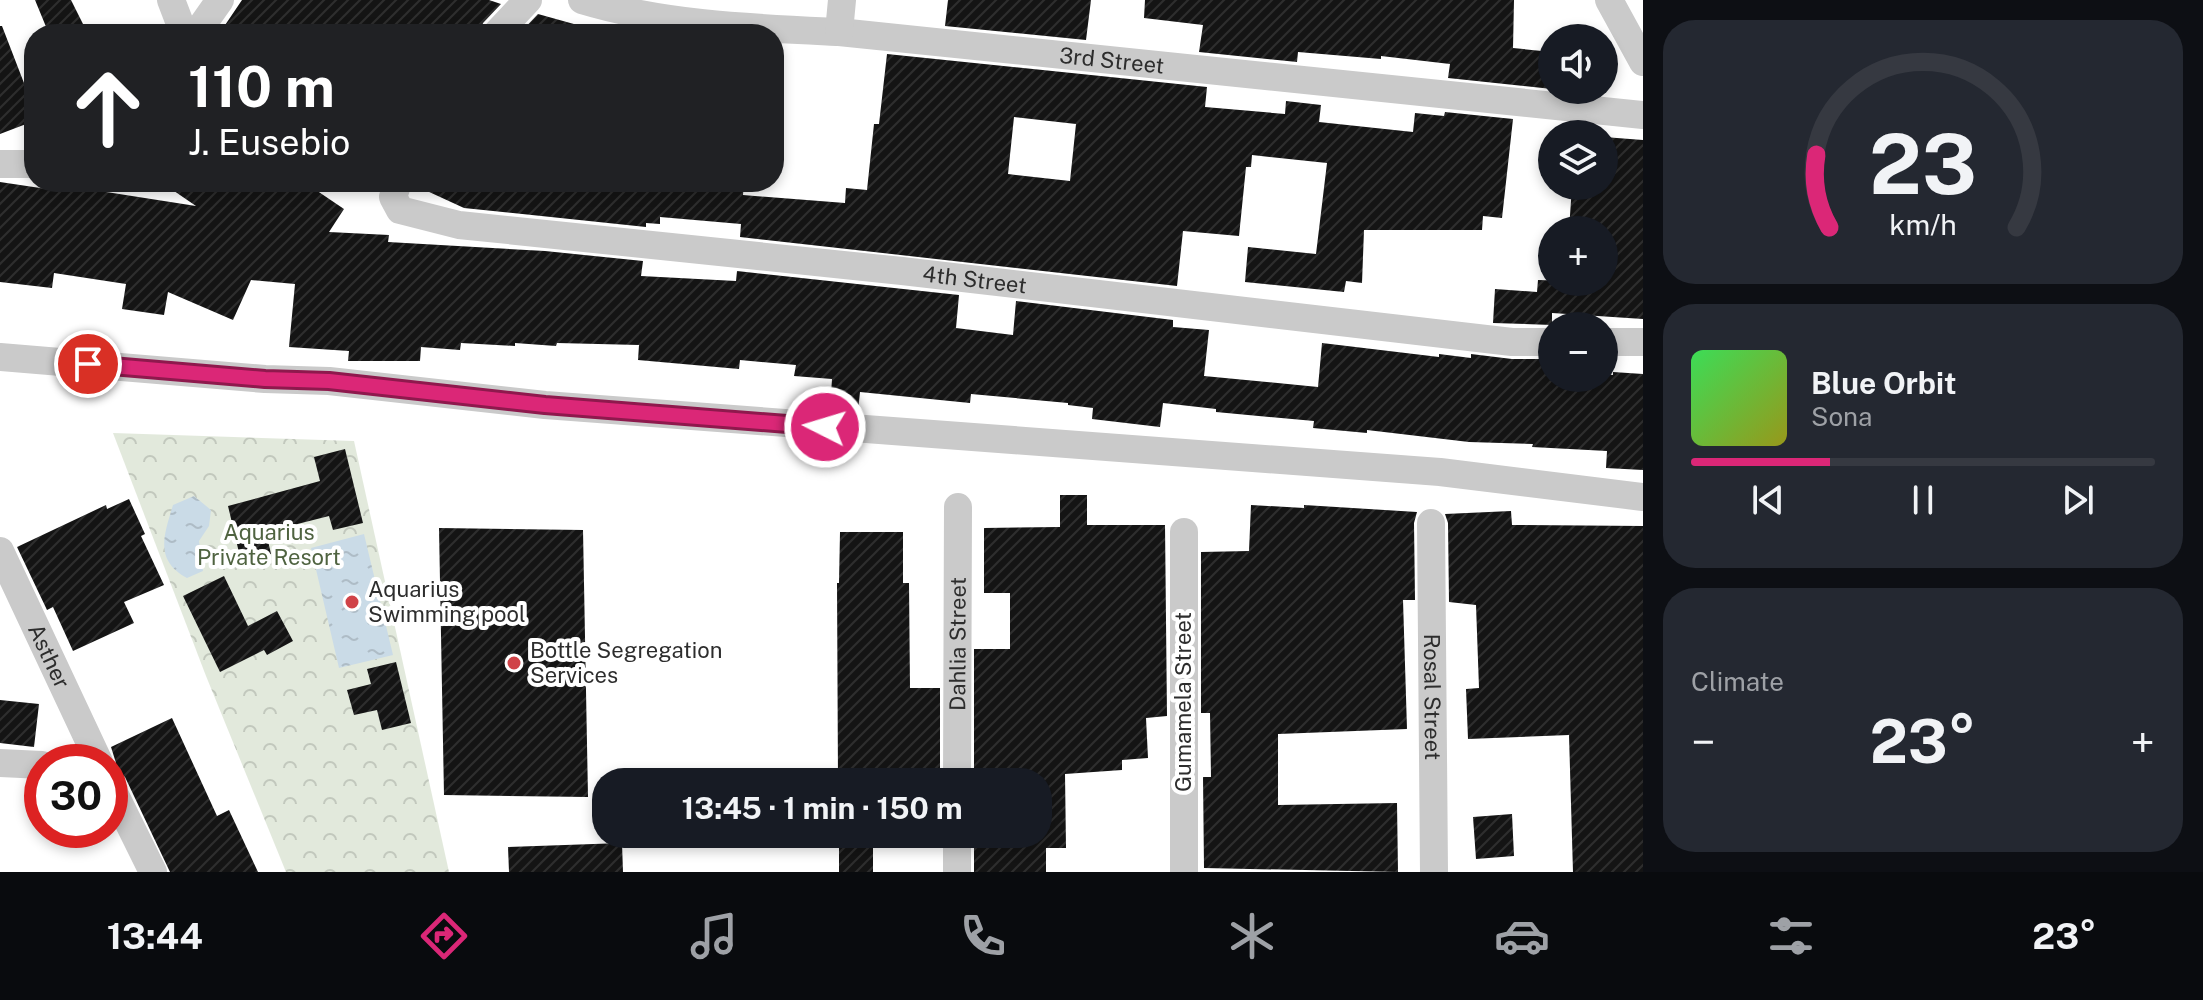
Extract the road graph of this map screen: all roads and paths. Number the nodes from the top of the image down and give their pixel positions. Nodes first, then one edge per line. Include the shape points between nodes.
1 (171, 0) edge
2 (220, 0) edge
3 (528, 0) edge
4 (582, 0) edge
5 (842, 0) edge
6 (1609, 0) edge
7 (180, 24) edge
8 (203, 24) edge
9 (505, 24) edge
10 (715, 24) edge
11 (784, 30) edge
12 (839, 32) junction
13 (1643, 62) edge
14 (1643, 115) edge
15 (0, 164) edge
16 (24, 164) edge
17 (395, 192) edge
18 (1538, 342) edge
19 (1618, 342) edge
20 (1643, 342) edge
21 (0, 357) edge
22 (1643, 497) edge
23 (958, 507) dead end
24 (1431, 523) dead end
25 (1184, 532) dead end
26 (0, 551) edge
27 (91, 744) edge
28 (0, 763) edge
29 (24, 764) edge
30 (957, 768) edge
31 (128, 821) edge
32 (957, 848) edge
33 (153, 872) edge
34 (957, 872) edge
35 (1184, 872) edge
36 (1434, 872) edge

1 - 7 street
2 - 8 street
3 - 9 street
4 - 10 street, 3rd Street
5 - 12 street
6 - 13 street
11 - 12 street, 3rd Street
12 - 14 street, 3rd Street
15 - 16 street
17 - 18 street, 4th Street via 400,210 459,225
19 - 20 street
21 - 22 street via 329,381 560,406 1440,472
23 - 30 street, Dahlia Street
24 - 36 street, Rosal Street
25 - 35 street, Gumamela Street
26 - 27 street, Asther
28 - 29 street
31 - 33 street
32 - 34 street

